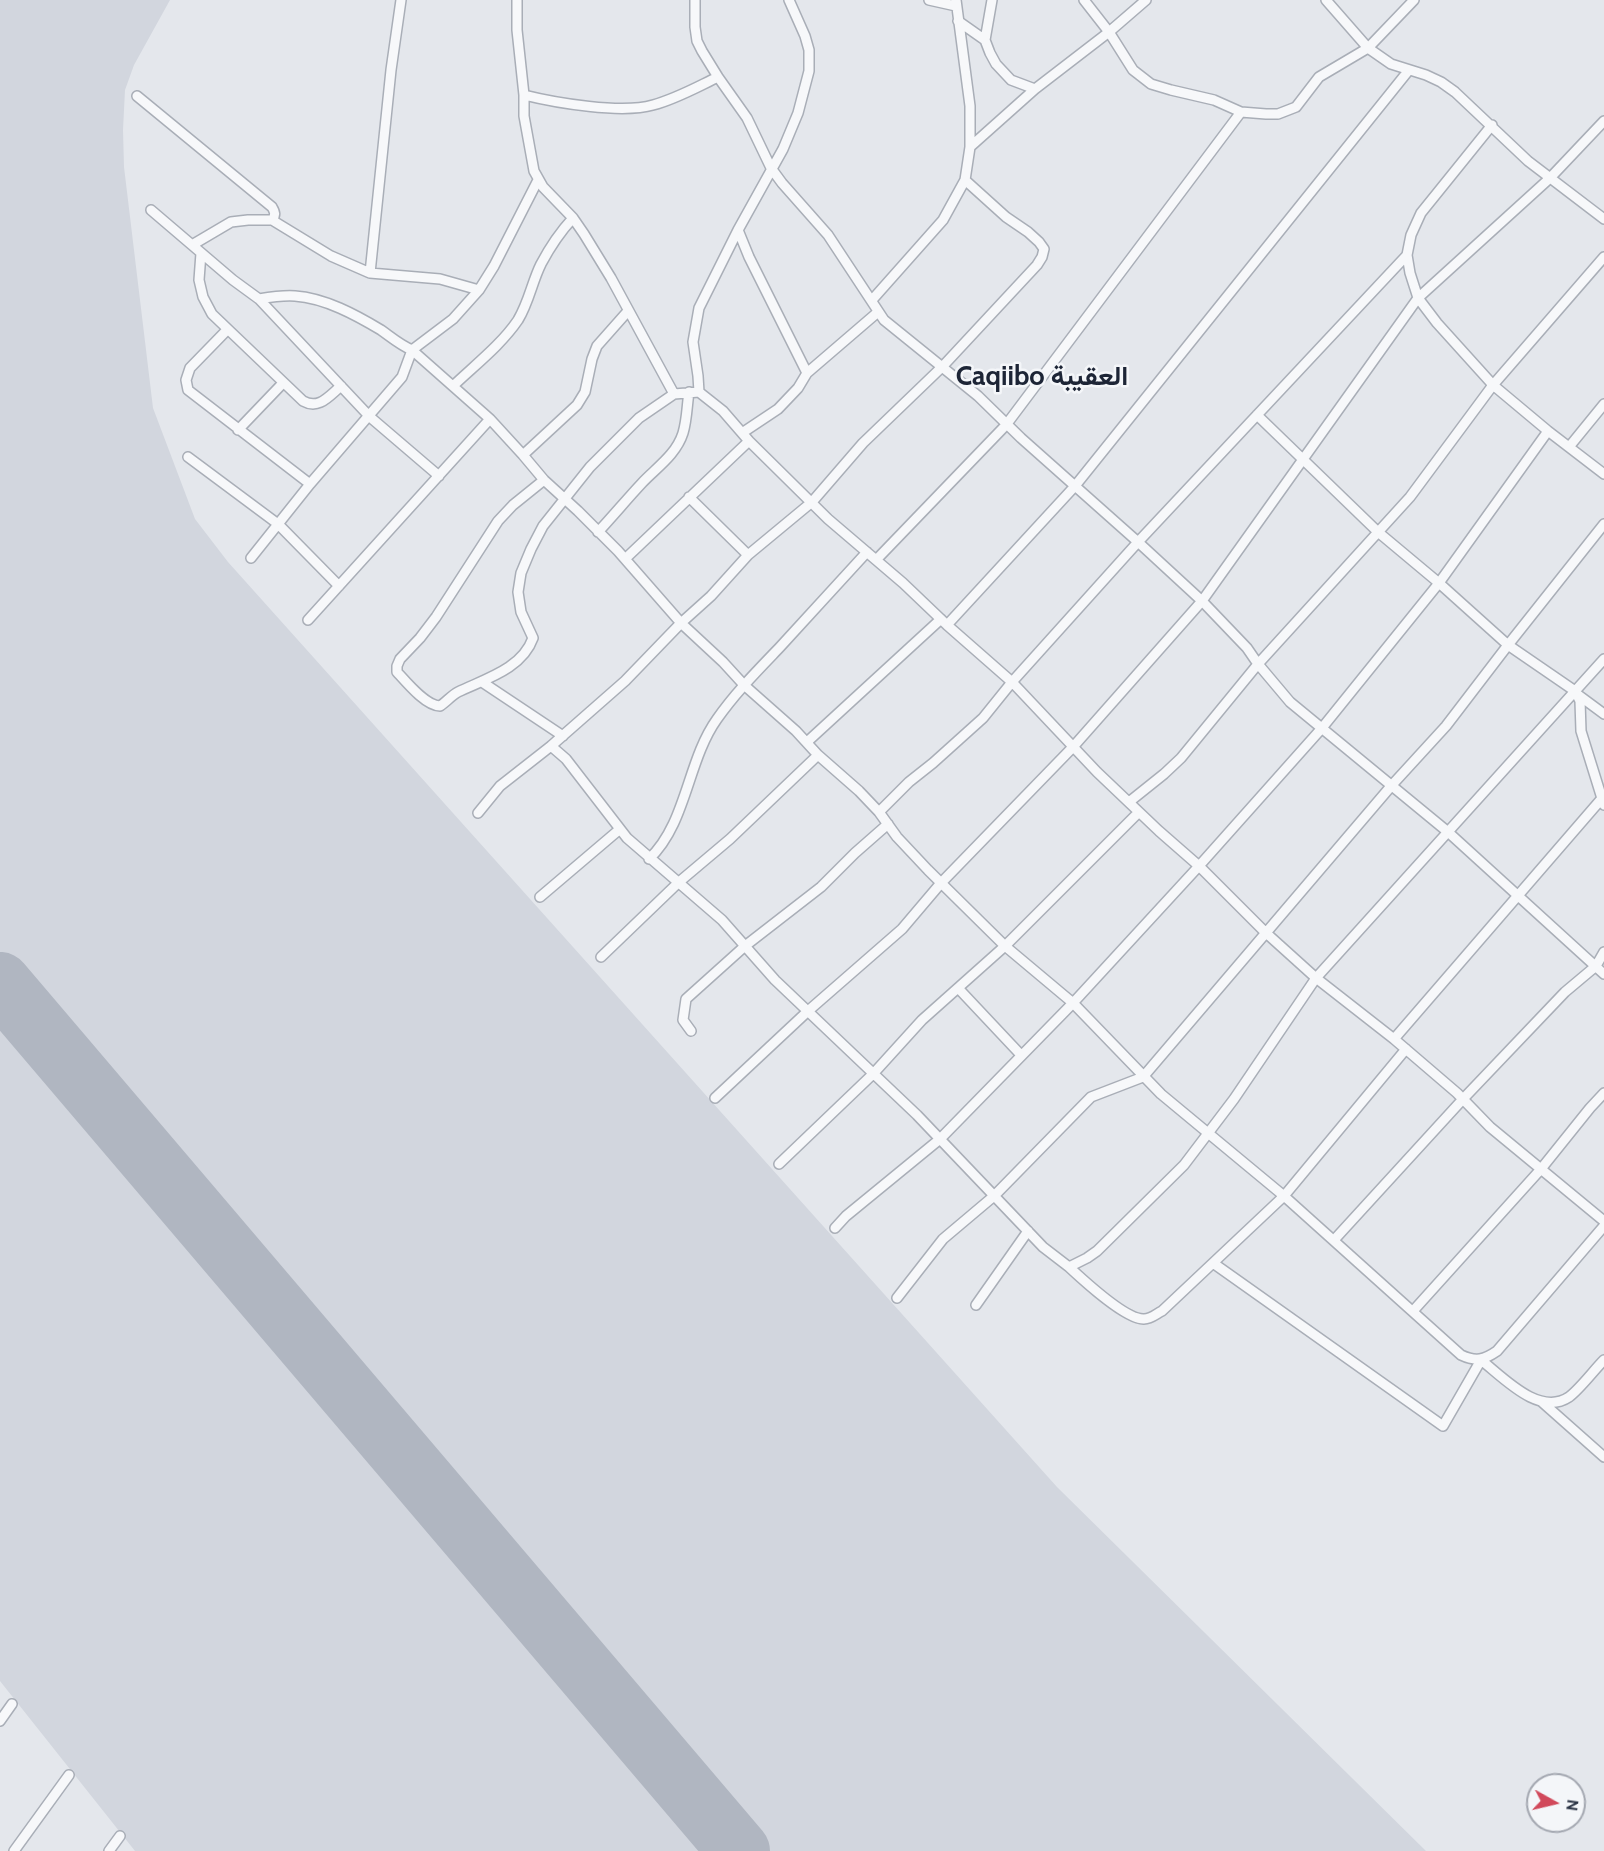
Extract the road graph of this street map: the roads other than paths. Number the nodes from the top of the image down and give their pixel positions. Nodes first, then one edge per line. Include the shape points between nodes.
1 (400, 0) edge
2 (516, 0) edge
3 (695, 0) edge
4 (789, 0) edge
5 (929, 0) edge
6 (992, 0) edge
7 (1084, 0) edge
8 (1146, 0) edge
9 (1326, 0) edge
10 (1414, 0) edge
11 (956, 3) edge
12 (958, 21) junction
13 (1109, 32) junction
14 (986, 40) junction
15 (1368, 48) junction
16 (1409, 70) junction
17 (718, 77) junction
18 (1035, 89) junction
19 (524, 95) junction
20 (137, 96) dead end
21 (1241, 112) junction
22 (1604, 121) edge
23 (1492, 125) junction
24 (970, 147) junction
25 (771, 168) junction
26 (1550, 178) junction
27 (538, 180) junction
28 (965, 180) junction
29 (151, 210) dead end
30 (573, 218) junction
31 (1604, 219) edge
32 (272, 220) junction
33 (738, 230) junction
34 (192, 245) junction
35 (201, 253) junction
36 (1407, 255) junction
37 (1604, 257) edge
38 (370, 273) junction
39 (479, 290) junction
40 (1418, 298) junction
41 (259, 299) junction
42 (872, 300) junction
43 (628, 311) junction
44 (878, 312) junction
45 (227, 330) junction
46 (412, 350) junction
47 (943, 366) junction
48 (807, 373) junction
49 (283, 383) junction
50 (341, 386) junction
51 (453, 386) junction
52 (1493, 386) junction
53 (694, 392) junction
54 (674, 394) junction
55 (1604, 404) edge
56 (1257, 415) junction
57 (370, 417) junction
58 (490, 419) junction
59 (1006, 425) junction
60 (238, 430) junction
61 (1548, 431) junction
62 (745, 437) junction
63 (1569, 447) junction
64 (523, 455) junction
65 (188, 457) dead end
66 (1303, 460) junction
67 (1604, 474) edge
68 (439, 476) junction
69 (544, 480) junction
70 (310, 484) junction
71 (1075, 486) junction
72 (689, 497) junction
73 (565, 499) junction
74 (812, 502) junction
75 (278, 524) junction
76 (1604, 524) edge
77 (598, 532) junction
78 (1378, 532) junction
79 (1138, 542) junction
80 (867, 552) junction
81 (748, 555) junction
82 (251, 558) dead end
83 (625, 559) junction
84 (876, 560) junction
85 (1438, 583) junction
86 (339, 586) junction
87 (1202, 601) junction
88 (308, 620) dead end
89 (944, 622) junction
90 (681, 623) junction
91 (1508, 645) junction
92 (1604, 659) edge
93 (1258, 664) junction
94 (482, 682) junction
95 (1012, 682) junction
96 (744, 685) junction
97 (1575, 692) junction
98 (1604, 714) edge
99 (1322, 728) junction
100 (563, 736) junction
101 (807, 742) junction
102 (552, 746) junction
103 (1073, 747) junction
104 (818, 755) junction
105 (1392, 785) junction
106 (1603, 800) edge
107 (1129, 802) junction
108 (879, 812) junction
109 (1139, 812) junction
110 (478, 813) dead end
111 (888, 824) junction
112 (620, 829) junction
113 (1448, 832) junction
114 (649, 859) junction
115 (1200, 866) junction
116 (678, 882) junction
117 (941, 883) junction
118 (1518, 896) junction
119 (540, 897) dead end
120 (1265, 932) junction
121 (745, 946) junction
122 (1005, 946) junction
123 (1604, 952) edge
124 (601, 957) dead end
125 (1596, 966) junction
126 (1604, 974) edge
127 (1316, 978) junction
128 (958, 988) junction
129 (1073, 1003) junction
130 (808, 1011) junction
131 (691, 1031) dead end
132 (1394, 1039) junction
133 (1406, 1049) junction
134 (1021, 1055) junction
135 (873, 1074) junction
136 (1143, 1077) junction
137 (1604, 1093) edge
138 (715, 1098) dead end
139 (1463, 1099) junction
140 (1209, 1133) junction
141 (940, 1139) junction
142 (779, 1164) dead end
143 (1541, 1168) junction
144 (994, 1196) junction
145 (1284, 1196) junction
146 (1604, 1221) edge
147 (1604, 1226) edge
148 (835, 1228) dead end
149 (1028, 1232) junction
150 (1334, 1240) junction
151 (1213, 1263) junction
152 (1069, 1268) junction
153 (897, 1298) dead end
154 (976, 1305) dead end
155 (1413, 1311) junction
156 (1481, 1360) junction
157 (1604, 1360) edge
158 (1542, 1402) junction
159 (1604, 1457) edge
160 (12, 1704) dead end
161 (0, 1721) edge
162 (69, 1775) dead end
163 (120, 1836) dead end
164 (14, 1851) edge
165 (109, 1851) edge

1 - 38 street
2 - 19 street
3 - 17 street via 697,41
4 - 25 street via 809,50 809,71 798,113
5 - 11 street
6 - 14 street
7 - 13 street
8 - 13 street
9 - 15 street
10 - 15 street
11 - 12 street
12 - 14 street
12 - 24 street via 970,106
13 - 18 street
13 - 21 street via 1133,70 1151,84 1214,100
14 - 18 street via 1004,74
15 - 16 street via 1391,64
15 - 21 street via 1319,77 1296,107 1287,112
16 - 23 street via 1441,82
16 - 71 street
17 - 19 street via 671,99 630,109
17 - 25 street via 747,118
18 - 24 street
19 - 27 street via 531,161
20 - 32 street via 272,207
21 - 59 street
22 - 26 street
23 - 26 street
23 - 36 street via 1421,213
24 - 28 street
25 - 33 street
25 - 42 street via 828,235
26 - 31 street
26 - 40 street
27 - 30 street
27 - 39 street
28 - 42 street via 943,220
28 - 47 street via 1044,249 1037,265
29 - 34 street
30 - 43 street
30 - 51 street via 546,256 517,321
32 - 34 street via 231,222
32 - 38 street via 331,256
33 - 48 street
33 - 53 street via 703,298 697,318 693,342 698,376
34 - 35 street
35 - 41 street
35 - 45 street via 203,297
36 - 40 street
36 - 56 street
37 - 52 street
38 - 39 street via 440,279
39 - 46 street via 453,319
40 - 52 street
40 - 66 street
41 - 46 street via 298,296 326,303 357,316
41 - 50 street
42 - 44 street
43 - 54 street
43 - 64 street via 597,346 585,392 577,405
44 - 47 street
44 - 48 street
45 - 49 street
45 - 60 street via 190,368 186,380 195,397
46 - 51 street
46 - 57 street via 402,378
47 - 59 street
47 - 74 street via 863,442
48 - 62 street via 798,388
49 - 50 street via 309,405 319,404
49 - 60 street
50 - 57 street
51 - 58 street
52 - 61 street
52 - 78 street via 1410,497
53 - 54 street
53 - 62 street via 723,411
53 - 77 street via 683,434 668,459
54 - 73 street via 631,425
55 - 63 street
56 - 66 street
56 - 79 street
57 - 68 street
57 - 70 street
58 - 64 street
58 - 68 street
59 - 71 street
59 - 84 street
60 - 70 street
61 - 63 street
61 - 85 street
62 - 72 street
62 - 74 street
63 - 67 street
64 - 69 street
65 - 75 street
66 - 78 street
66 - 87 street
68 - 86 street
69 - 73 street
69 - 94 street via 498,521 436,617 397,666 397,672 434,706
70 - 75 street
71 - 79 street
71 - 89 street
72 - 81 street
72 - 83 street
73 - 77 street
73 - 94 street via 543,526 521,573 518,592 521,612 533,638 530,647 521,658
74 - 80 street
74 - 81 street
75 - 82 street
75 - 86 street
76 - 91 street
77 - 83 street
78 - 85 street
78 - 93 street
79 - 87 street
79 - 95 street
80 - 84 street
80 - 96 street
81 - 90 street
83 - 90 street
84 - 89 street
85 - 91 street
85 - 99 street
86 - 88 street
87 - 93 street
87 - 103 street
89 - 95 street
89 - 101 street
90 - 96 street
90 - 100 street via 640,668
91 - 97 street
91 - 105 street via 1446,726
92 - 97 street
93 - 99 street via 1290,702
93 - 107 street via 1181,758
94 - 100 street
95 - 103 street
95 - 108 street via 982,718
96 - 101 street
96 - 114 street via 701,745 672,825
97 - 98 street
97 - 106 street via 1580,701 1581,731
97 - 113 street
99 - 105 street
99 - 115 street
100 - 102 street
101 - 104 street
102 - 110 street via 500,786
102 - 112 street
103 - 107 street
103 - 117 street
104 - 108 street
104 - 116 street via 730,839
105 - 113 street
105 - 120 street
106 - 118 street
107 - 109 street
108 - 111 street
109 - 115 street
109 - 122 street
111 - 117 street
111 - 121 street via 821,887
112 - 114 street
112 - 119 street
113 - 118 street
113 - 127 street
114 - 116 street
115 - 120 street
115 - 129 street
116 - 121 street
116 - 124 street
117 - 122 street
117 - 130 street via 902,929
118 - 125 street
118 - 132 street
120 - 127 street
120 - 136 street
121 - 130 street
121 - 131 street via 686,999 683,1020
122 - 128 street
122 - 129 street
123 - 125 street
125 - 126 street
125 - 139 street via 1564,992
127 - 132 street
127 - 140 street
128 - 134 street
128 - 135 street via 922,1020
129 - 134 street
129 - 136 street
130 - 135 street
130 - 138 street
132 - 133 street
133 - 139 street
133 - 145 street
134 - 141 street
135 - 141 street
135 - 142 street
136 - 140 street
136 - 144 street via 1090,1097
137 - 143 street
139 - 143 street via 1490,1127
139 - 150 street
140 - 145 street
140 - 152 street via 1184,1165 1120,1229
141 - 144 street
141 - 148 street
143 - 146 street
143 - 155 street
144 - 149 street
144 - 153 street via 944,1239
145 - 150 street
145 - 151 street
147 - 156 street via 1497,1351
149 - 152 street
149 - 154 street
150 - 155 street
151 - 152 street via 1162,1311 1145,1319 1114,1305
151 - 156 street via 1443,1426
155 - 156 street via 1461,1355
156 - 158 street via 1528,1397
157 - 158 street via 1568,1397
158 - 159 street
160 - 161 street
162 - 164 street
163 - 165 street

